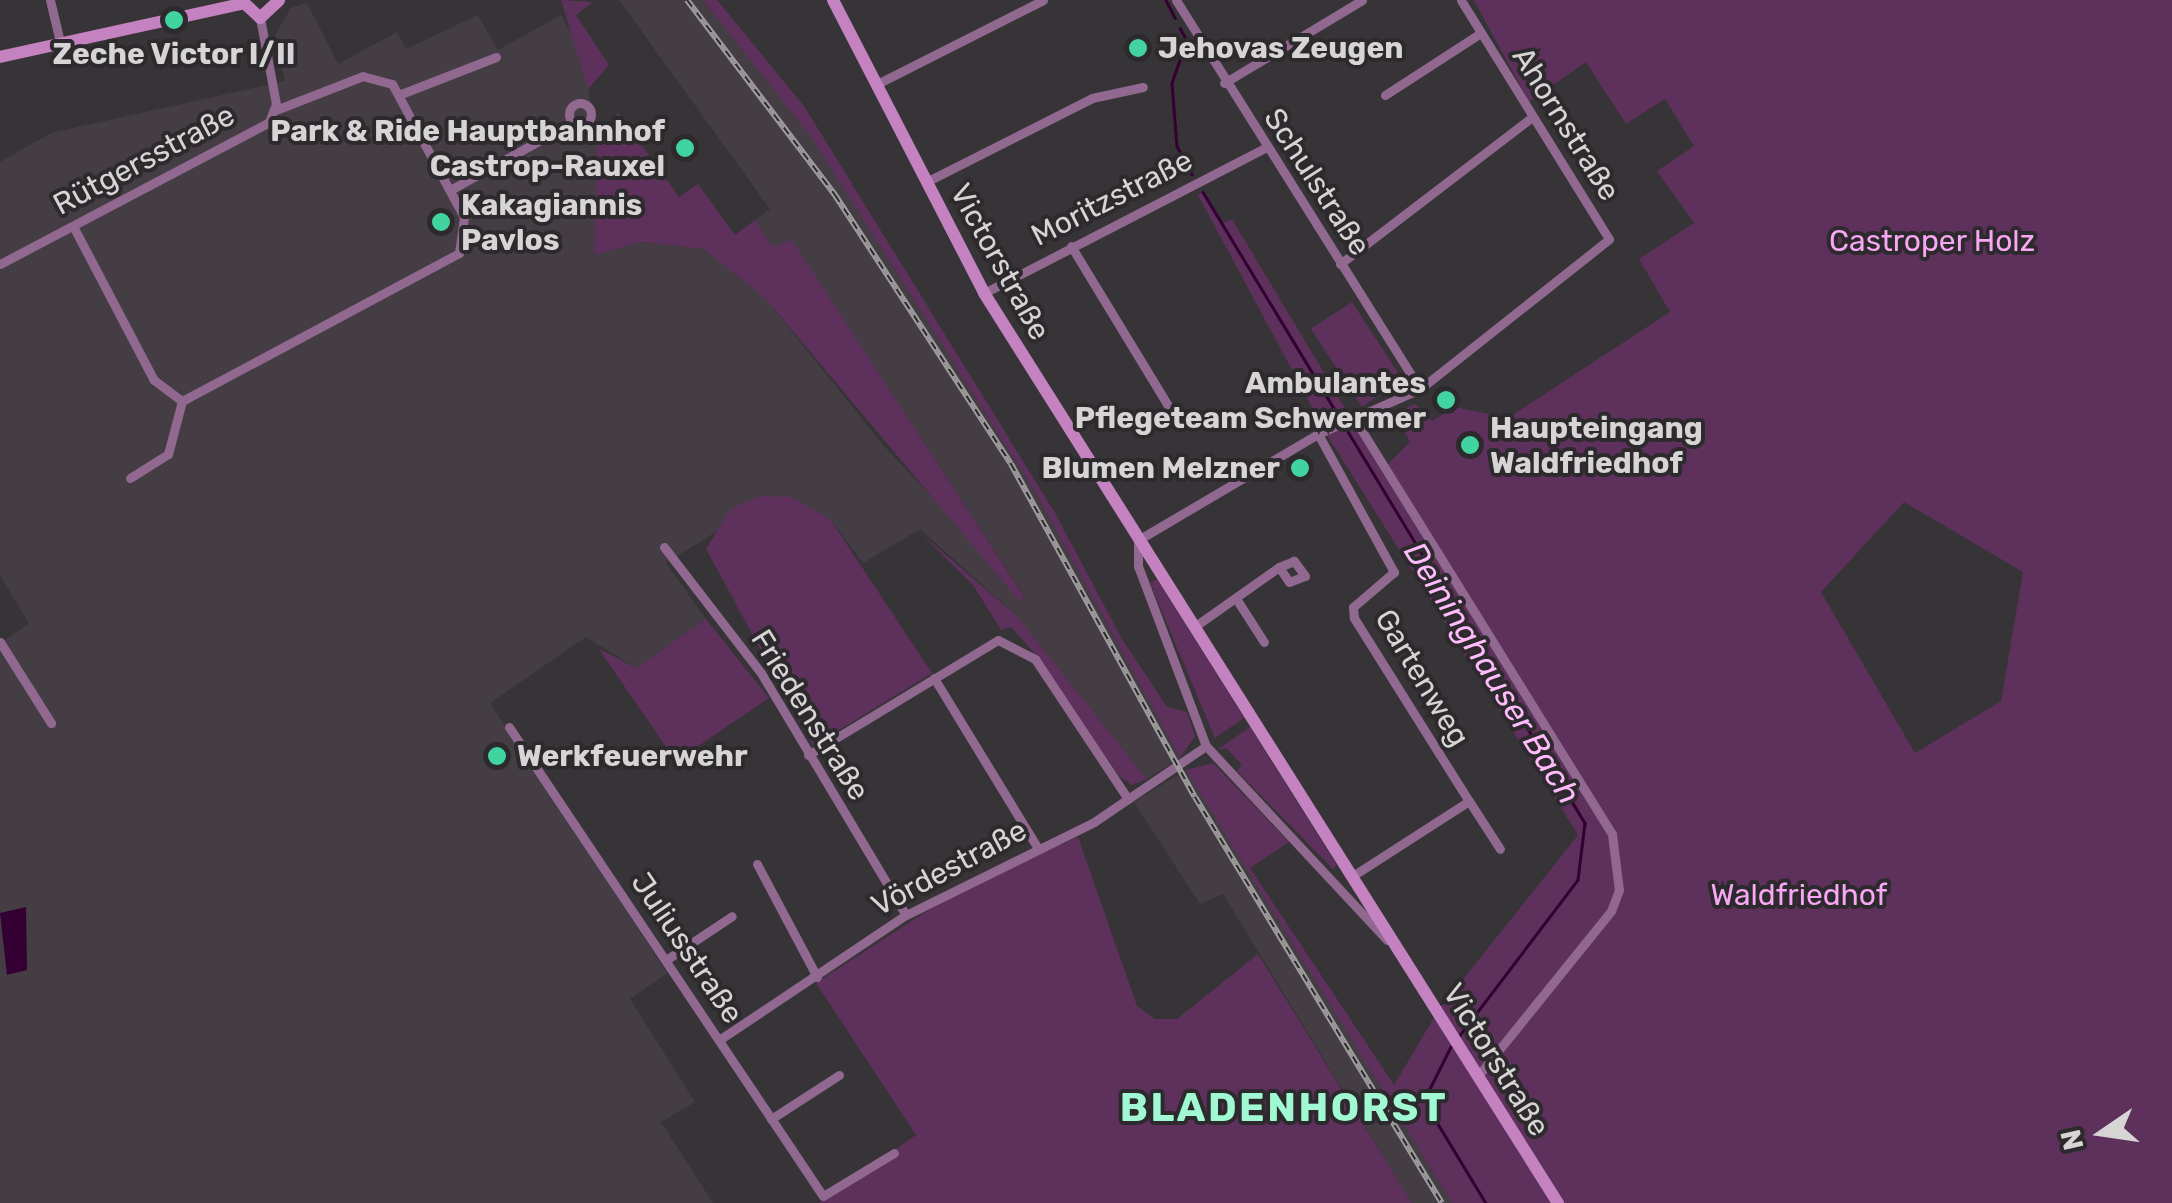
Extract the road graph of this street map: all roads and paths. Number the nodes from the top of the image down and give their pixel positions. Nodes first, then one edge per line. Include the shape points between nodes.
1 (50, 0) edge
2 (279, 0) edge
3 (834, 0) edge
4 (1042, 0) edge
5 (1176, 0) edge
6 (1362, 0) edge
7 (1461, 0) edge
8 (241, 2) edge
9 (260, 18) junction
10 (1481, 33) junction
11 (60, 42) junction
12 (0, 57) edge
13 (496, 57) dead end
14 (1224, 83) junction
15 (877, 84) junction
16 (1143, 87) dead end
17 (401, 94) junction
18 (594, 95) dead end
19 (1385, 95) dead end
20 (584, 104) junction
21 (276, 110) junction
22 (1531, 118) junction
23 (572, 122) junction
24 (1264, 148) junction
25 (926, 182) junction
26 (452, 190) junction
27 (73, 226) junction
28 (1071, 246) junction
29 (0, 264) edge
30 (1340, 264) junction
31 (984, 292) junction
32 (1420, 389) junction
33 (182, 401) junction
34 (1175, 417) dead end
35 (1354, 418) junction
36 (1318, 434) junction
37 (130, 478) dead end
38 (1138, 540) junction
39 (664, 547) dead end
40 (1279, 568) dead end
41 (1236, 600) junction
42 (1194, 627) junction
43 (0, 642) edge
44 (1264, 642) dead end
45 (934, 678) junction
46 (51, 724) dead end
47 (509, 727) dead end
48 (1206, 746) junction
49 (808, 755) junction
50 (1128, 799) junction
51 (1469, 801) junction
52 (1037, 847) junction
53 (1500, 850) dead end
54 (757, 864) dead end
55 (1348, 873) junction
56 (1330, 879) junction
57 (906, 915) junction
58 (732, 916) dead end
59 (1390, 944) junction
60 (666, 960) junction
61 (817, 976) junction
62 (719, 1040) junction
63 (839, 1075) dead end
64 (1478, 1077) junction
65 (771, 1119) junction
66 (894, 1152) dead end
67 (1558, 1203) edge

1 - 11 street
2 - 9 street
3 - 15 street, Victorstraße
4 - 15 street
5 - 14 street, Schulstraße
6 - 14 street
7 - 10 street, Ahornstraße
8 - 9 street
8 - 11 street
9 - 21 street, Rütgersstraße
10 - 19 street, Ahornstraße
10 - 22 street, Ahornstraße
11 - 12 street
13 - 17 street
14 - 24 street, Schulstraße
15 - 25 street, Victorstraße
16 - 25 street via 1092,98
17 - 21 street via 384,78 364,76
17 - 26 street
18 - 20 street
20 - 23 street via 571,108
20 - 23 street via 590,119
21 - 27 street, Rütgersstraße via 269,122
22 - 30 street
22 - 32 street, Ahornstraße via 1609,238
23 - 26 street
24 - 28 street, Moritzstraße
24 - 30 street, Schulstraße
25 - 31 street, Victorstraße
26 - 33 street via 466,224 454,258
27 - 29 street, Rütgersstraße
27 - 33 street via 154,380
28 - 31 street, Moritzstraße
28 - 34 street
30 - 32 street, Schulstraße
31 - 38 street, Victorstraße
32 - 35 street
33 - 37 street via 168,454
35 - 36 street
35 - 64 street via 1612,834 1620,890 1612,911
36 - 38 street
36 - 51 street, Gartenweg via 1394,572 1353,606 1354,618
38 - 42 street, Victorstraße
38 - 48 street, Victorstraße via 1138,566
39 - 49 street, Friedenstraße via 761,673
40 - 41 street
41 - 42 street
41 - 44 street
42 - 55 street, Victorstraße
43 - 46 street
45 - 49 street
45 - 50 street via 998,640 1035,659
45 - 52 street
47 - 60 street, Juliusstraße
48 - 50 street, Vördestraße
48 - 56 street, Victorstraße
49 - 57 street, Friedenstraße
50 - 52 street, Vördestraße
51 - 53 street, Gartenweg
51 - 55 street
52 - 57 street, Vördestraße
54 - 61 street
55 - 56 street
55 - 59 street, Victorstraße
56 - 59 street, Victorstraße
57 - 61 street, Vördestraße
58 - 60 street
59 - 64 street, Victorstraße
60 - 62 street, Juliusstraße
61 - 62 street, Vördestraße
62 - 65 street, Juliusstraße
63 - 65 street
64 - 67 street, Victorstraße
65 - 66 street, Juliusstraße via 823,1196

